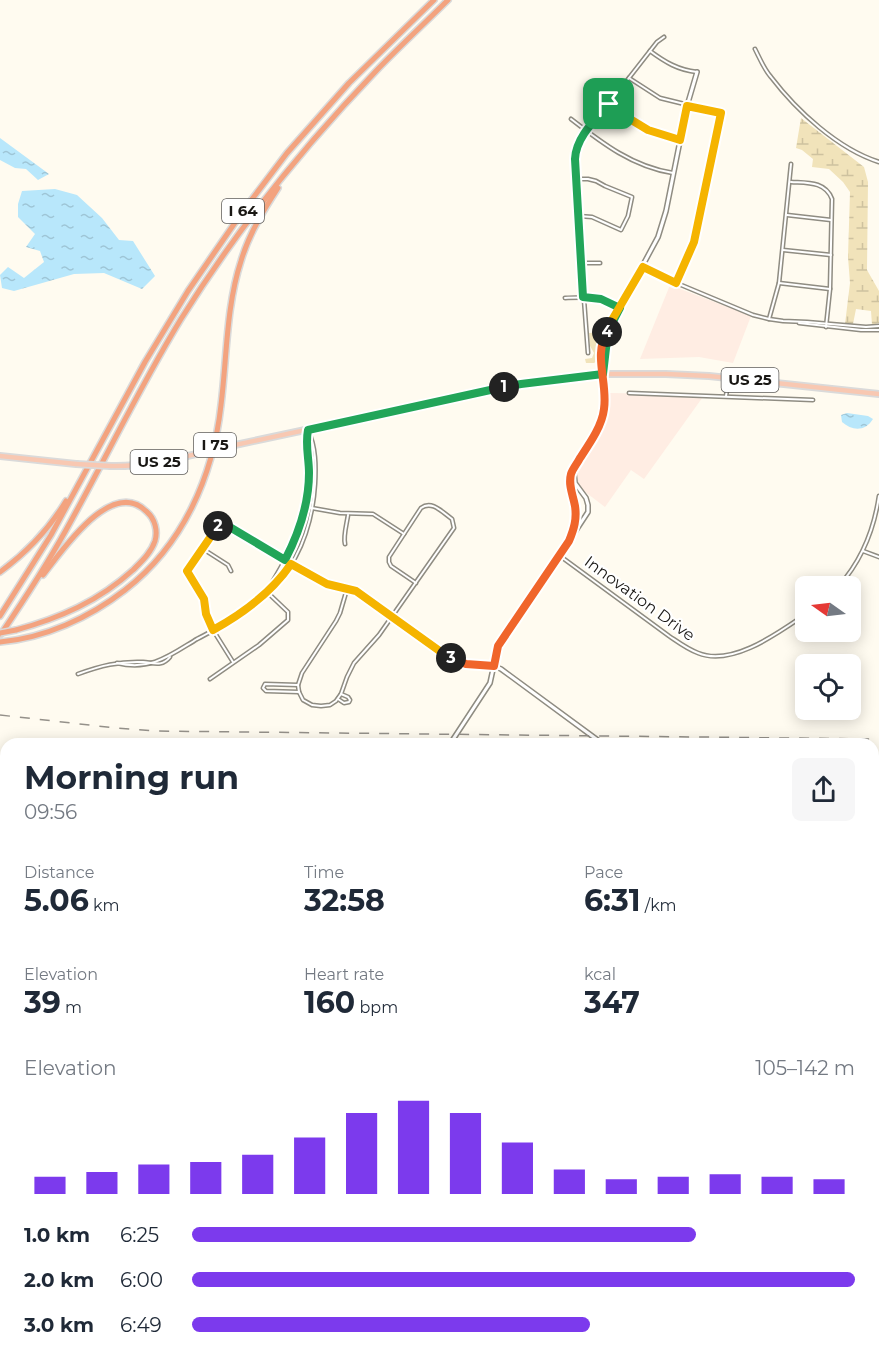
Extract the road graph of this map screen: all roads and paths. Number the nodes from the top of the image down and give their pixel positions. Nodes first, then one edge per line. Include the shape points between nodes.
1 (434, 0) edge
2 (448, 0) edge
3 (664, 37) dead end
4 (755, 49) dead end
5 (650, 51) junction
6 (697, 72) joint
7 (628, 78) junction
8 (609, 104) junction
9 (687, 106) junction
10 (571, 119) dead end
11 (586, 131) junction
12 (680, 140) junction
13 (296, 161) junction
14 (879, 162) edge
15 (792, 164) dead end
16 (673, 173) junction
17 (575, 179) junction
18 (790, 182) junction
19 (787, 215) junction
20 (578, 216) junction
21 (832, 220) junction
22 (783, 250) junction
23 (831, 255) junction
24 (581, 263) junction
25 (600, 263) dead end
26 (643, 267) junction
27 (676, 283) junction
28 (779, 283) junction
29 (830, 289) junction
30 (583, 297) junction
31 (566, 298) dead end
32 (620, 308) junction
33 (769, 319) junction
34 (826, 325) junction
35 (879, 328) edge
36 (588, 353) dead end
37 (603, 374) junction
38 (729, 378) junction
39 (629, 393) dead end
40 (879, 394) edge
41 (726, 396) junction
42 (813, 400) dead end
43 (308, 430) junction
44 (95, 454) junction
45 (0, 456) edge
46 (580, 458) junction
47 (309, 471) junction
48 (315, 471) junction
49 (879, 496) edge
50 (306, 507) junction
51 (312, 508) junction
52 (348, 514) junction
53 (404, 534) junction
54 (569, 541) junction
55 (345, 544) dead end
56 (202, 549) junction
57 (863, 551) junction
58 (560, 555) junction
59 (879, 556) edge
60 (285, 560) junction
61 (291, 564) junction
62 (231, 571) dead end
63 (0, 572) edge
64 (848, 576) edge
65 (416, 582) junction
66 (347, 589) junction
67 (266, 591) junction
68 (24, 600) junction
69 (0, 616) edge
70 (392, 616) junction
71 (795, 621) edge
72 (213, 630) junction
73 (0, 634) edge
74 (0, 642) edge
75 (233, 662) junction
76 (494, 666) junction
77 (78, 674) dead end
78 (210, 679) dead end
79 (298, 685) junction
80 (299, 692) junction
81 (341, 694) junction
82 (338, 699) junction
83 (454, 738) edge
84 (595, 738) edge

1 - 44 highway, I 64 via 349,83 287,153 243,211 145,362
2 - 13 highway, I 64 via 377,69
3 - 5 street
4 - 14 street via 770,77 807,117 834,139
5 - 6 street via 670,65
5 - 7 street
6 - 9 street
7 - 8 street
7 - 9 street via 660,98
8 - 11 street
8 - 12 street via 648,130
9 - 12 street
9 - 27 street via 721,113 694,242
10 - 11 street
11 - 16 street via 622,156
11 - 17 street via 575,150
12 - 16 street
13 - 68 highway, I 64 via 238,235 181,320
13 - 74 highway, I 75 via 260,216 241,261 231,302 215,442 205,479 185,522 158,560 110,601 64,626
15 - 18 street
16 - 26 street via 658,237
17 - 20 street
17 - 20 street via 596,181 633,197 621,230 592,217
18 - 19 street
18 - 21 street via 825,188 832,199
19 - 21 street
19 - 22 street
20 - 24 street
21 - 23 street
22 - 23 street
22 - 28 street
23 - 29 street
24 - 25 street
24 - 30 street
26 - 27 street
26 - 32 street
27 - 33 street
28 - 29 street
28 - 33 street
29 - 34 street
30 - 31 street
30 - 32 street via 601,299
30 - 36 street
32 - 37 street via 608,331
33 - 34 street
34 - 35 street via 869,331
37 - 38 main road, US 25
37 - 43 main road, US 25 via 521,384
37 - 46 street via 603,417
38 - 40 main road, US 25
38 - 41 street
39 - 41 street
41 - 42 street
43 - 45 main road, US 25, bridge via 140,465 76,464
43 - 47 street
43 - 48 street via 313,440
44 - 63 highway via 48,526
44 - 69 highway, I 64 via 51,535
46 - 54 street via 570,477 576,520
46 - 54 street via 574,478 586,498 588,512
47 - 48 street
47 - 50 street
48 - 51 street
49 - 57 street
50 - 51 street
50 - 60 street
51 - 52 street
51 - 61 street via 307,531
52 - 53 street via 373,514
52 - 55 street
53 - 65 street via 388,559
53 - 65 street via 421,508 428,505 454,523
54 - 58 street
56 - 60 street via 217,526 225,525
56 - 62 street
56 - 72 street via 187,571 204,599
57 - 59 street
57 - 64 street
58 - 71 street, Innovation Drive via 699,654 733,655
58 - 76 street via 498,646
60 - 61 street
60 - 67 street
61 - 66 street via 327,584
61 - 67 street
65 - 70 street
66 - 70 street
66 - 79 street via 336,621
67 - 72 street via 232,620
67 - 75 street via 288,612 288,620
68 - 73 highway, I 64
68 - 73 highway, bridge via 75,534 104,510 132,503 141,506 153,520 155,540 149,552 120,581 66,614
70 - 76 street via 459,662
70 - 81 street via 354,663
72 - 75 street
72 - 77 street via 161,661 117,663
75 - 78 street
76 - 83 street via 487,690
76 - 84 street
79 - 80 street
79 - 80 street via 266,684 263,688
80 - 82 street via 312,705 330,705
81 - 82 street
81 - 82 street via 349,702

